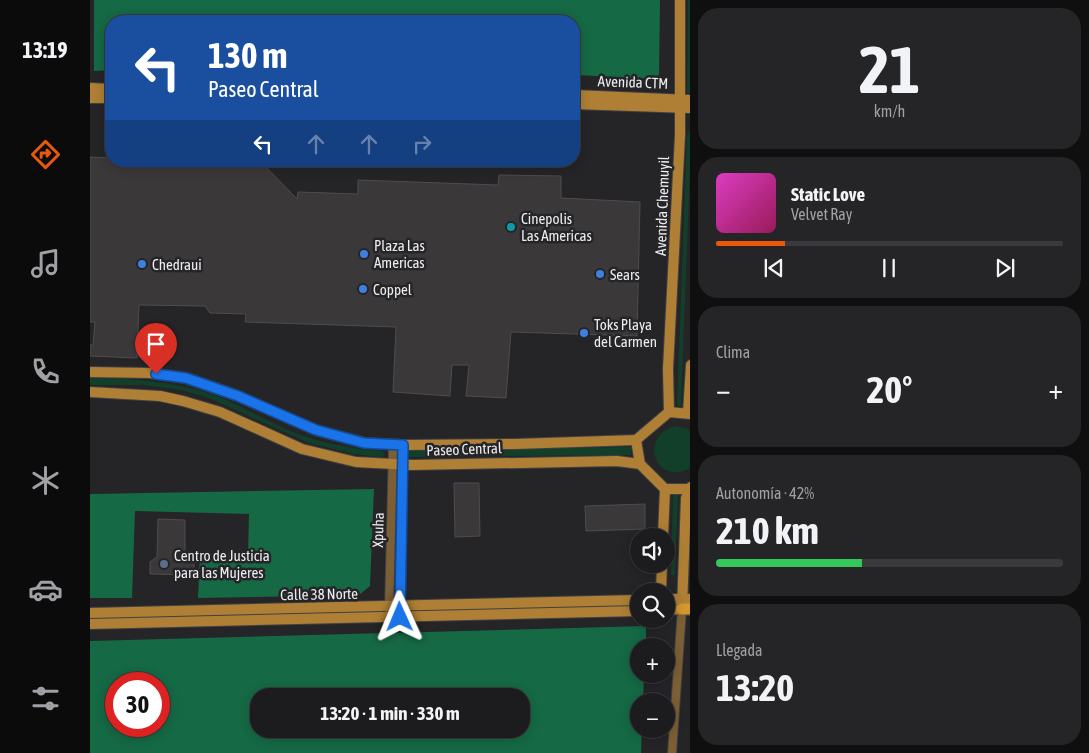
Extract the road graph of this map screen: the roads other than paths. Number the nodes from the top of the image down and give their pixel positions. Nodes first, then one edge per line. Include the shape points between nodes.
1 (680, 0) edge
2 (90, 88) edge
3 (105, 88) edge
4 (580, 95) edge
5 (90, 98) edge
6 (105, 98) edge
7 (580, 104) edge
8 (685, 104) edge
9 (690, 365) edge
10 (90, 372) edge
11 (90, 392) edge
12 (669, 412) junction
13 (689, 413) edge
14 (636, 440) junction
15 (398, 445) junction
16 (640, 464) junction
17 (398, 465) junction
18 (689, 488) edge
19 (666, 489) junction
20 (664, 528) edge
21 (630, 600) edge
22 (686, 604) edge
23 (630, 611) edge
24 (394, 612) junction
25 (90, 613) edge
26 (90, 624) edge
27 (672, 753) edge

1 - 8 main road, Avenida Chemuyil
2 - 3 main road
4 - 8 main road, Avenida CTM
5 - 6 main road
7 - 8 main road, Avenida CTM
8 - 12 main road, Avenida Chemuyil via 668,369
9 - 13 main road
10 - 15 main road, Paseo Central via 150,373 186,378 238,396 316,430 364,443
11 - 17 main road, Paseo Central via 160,396 183,401 220,412 302,449 356,462
12 - 13 main road
12 - 14 main road
14 - 15 main road, Paseo Central
14 - 16 main road
15 - 17 street, Xpuha
16 - 17 main road, Paseo Central via 617,461
16 - 19 main road
17 - 24 street, Xpuha
18 - 19 main road
18 - 22 main road via 686,498
19 - 20 main road
21 - 24 main road, Calle 38 Norte
22 - 27 street
23 - 24 main road, Calle 38 Norte
24 - 25 main road, Calle 38 Norte
24 - 26 main road, Calle 38 Norte

